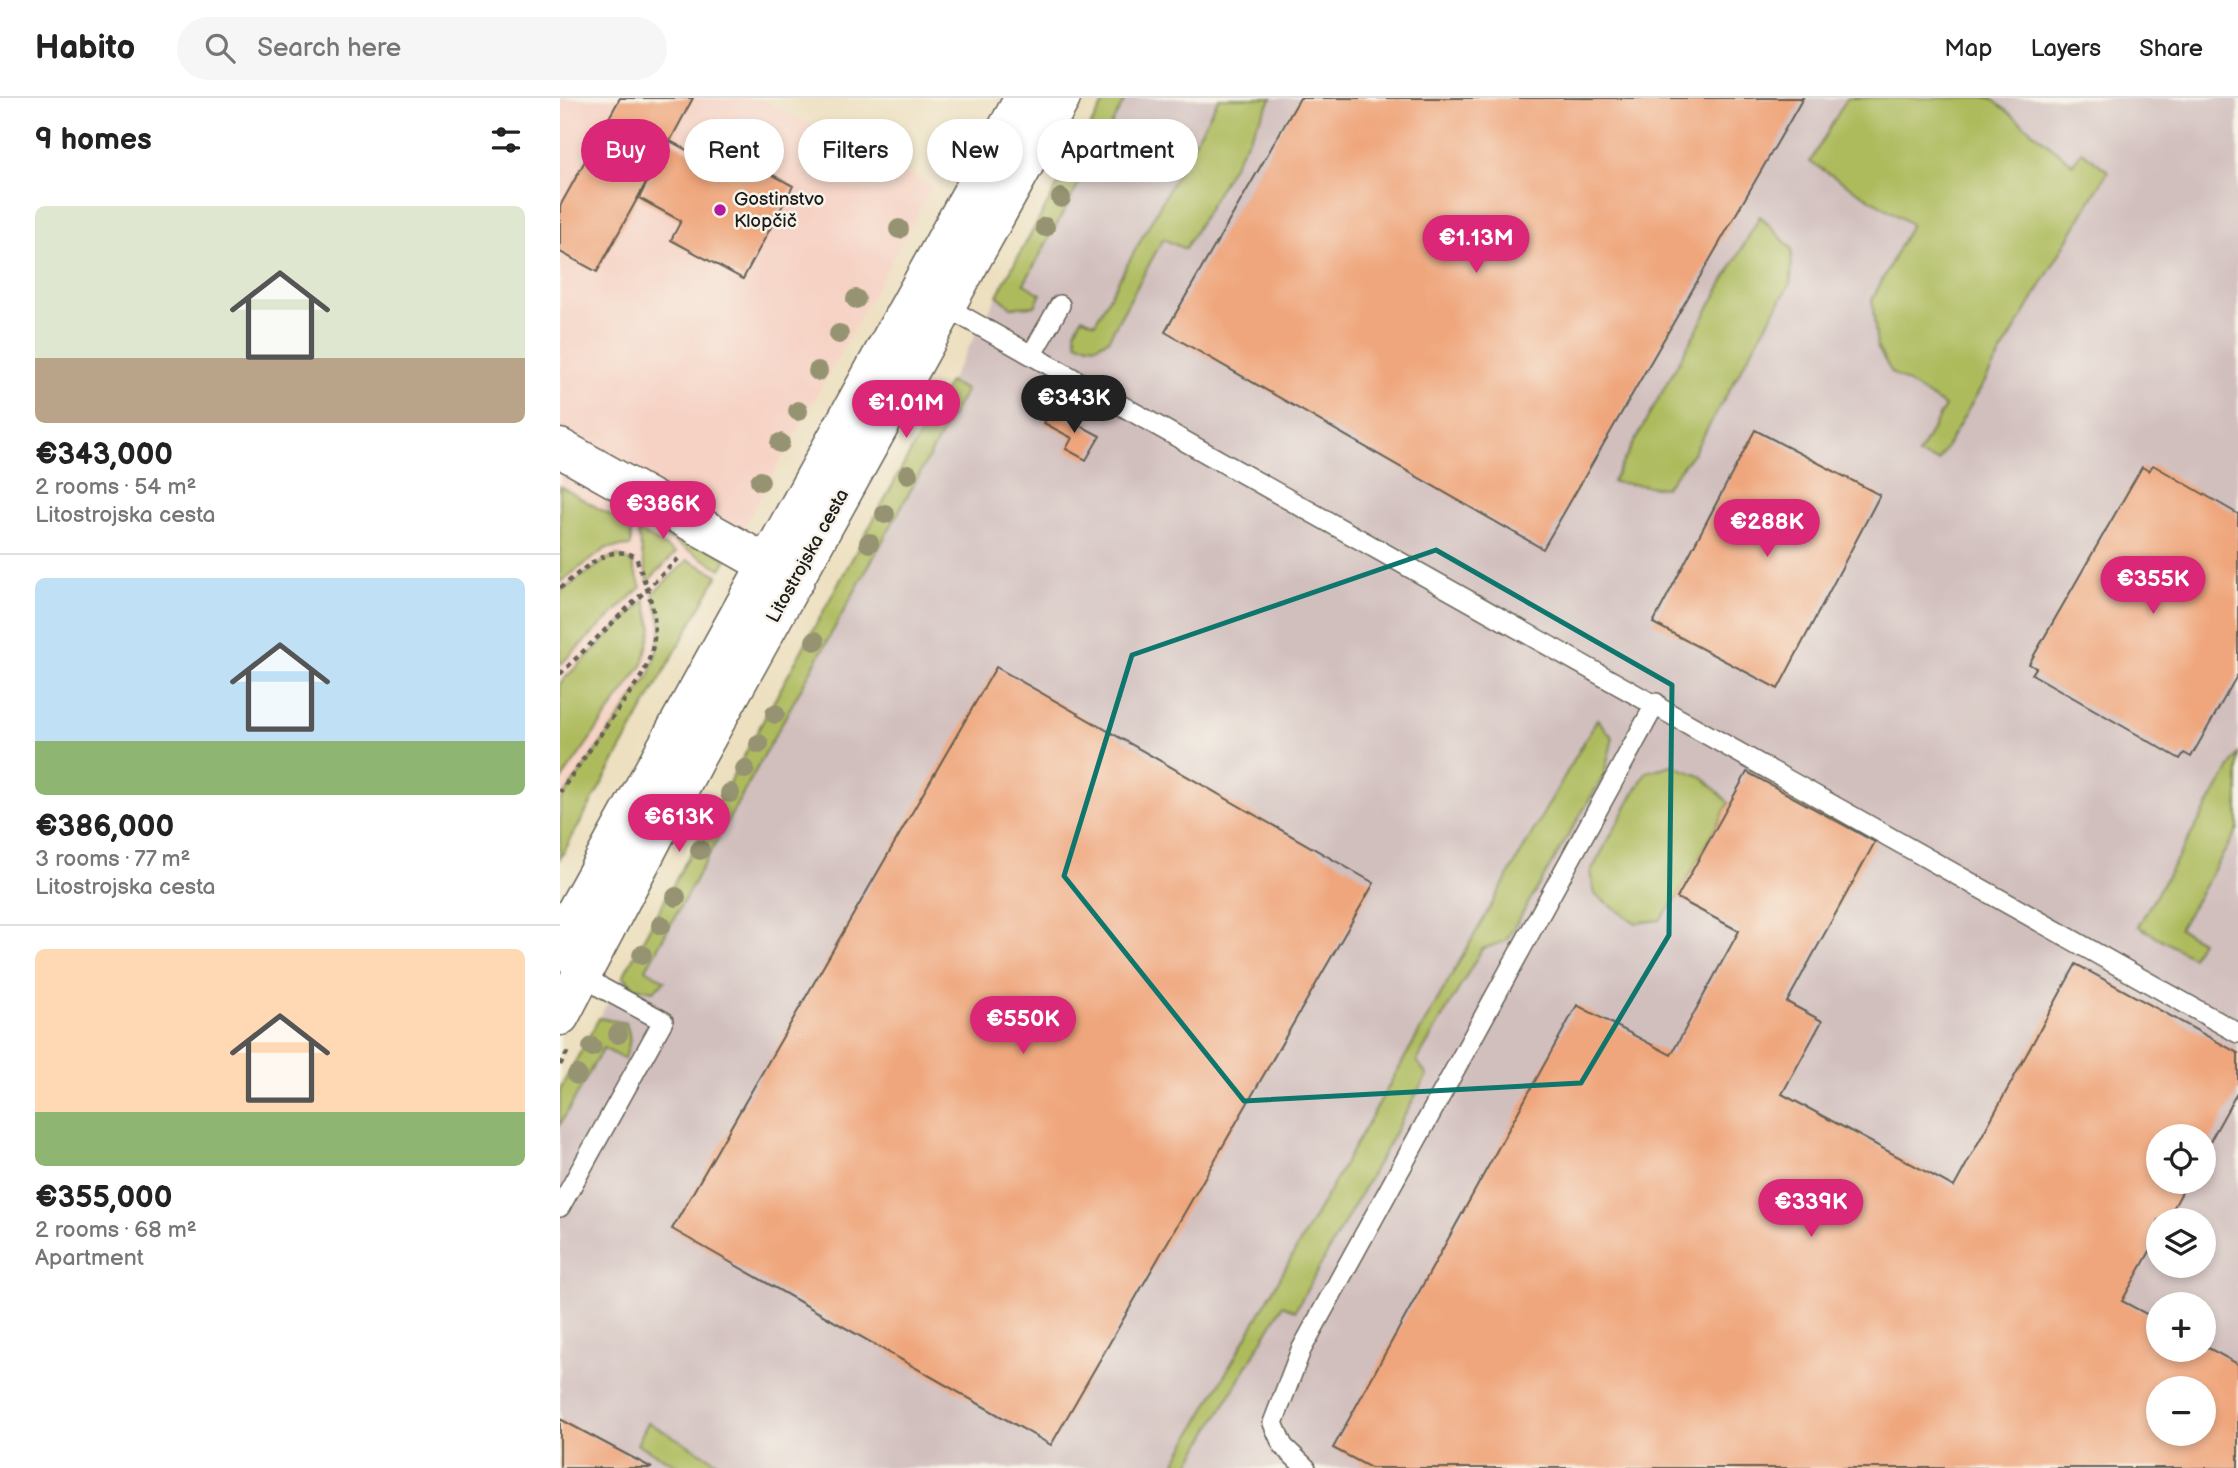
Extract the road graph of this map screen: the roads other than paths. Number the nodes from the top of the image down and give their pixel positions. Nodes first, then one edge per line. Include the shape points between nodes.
1 (1024, 98) edge
2 (1061, 98) edge
3 (932, 299) junction
4 (1060, 305) dead end
5 (1032, 354) junction
6 (560, 448) edge
7 (782, 573) junction
8 (1656, 704) junction
9 (560, 940) edge
10 (572, 967) edge
11 (560, 1016) edge
12 (2238, 1033) edge
13 (560, 1207) edge
14 (1306, 1468) edge

1 - 3 main road, Litostrojska cesta
2 - 3 main road, Litostrojska cesta
3 - 5 lane
3 - 7 main road, Litostrojska cesta
4 - 5 lane
5 - 8 lane
6 - 7 main road
7 - 9 main road, Litostrojska cesta
7 - 10 main road, Litostrojska cesta via 698,753
8 - 12 lane
8 - 14 lane via 1301,1350 1273,1423 1283,1446
10 - 11 main road, Litostrojska cesta
10 - 13 lane via 663,1021

